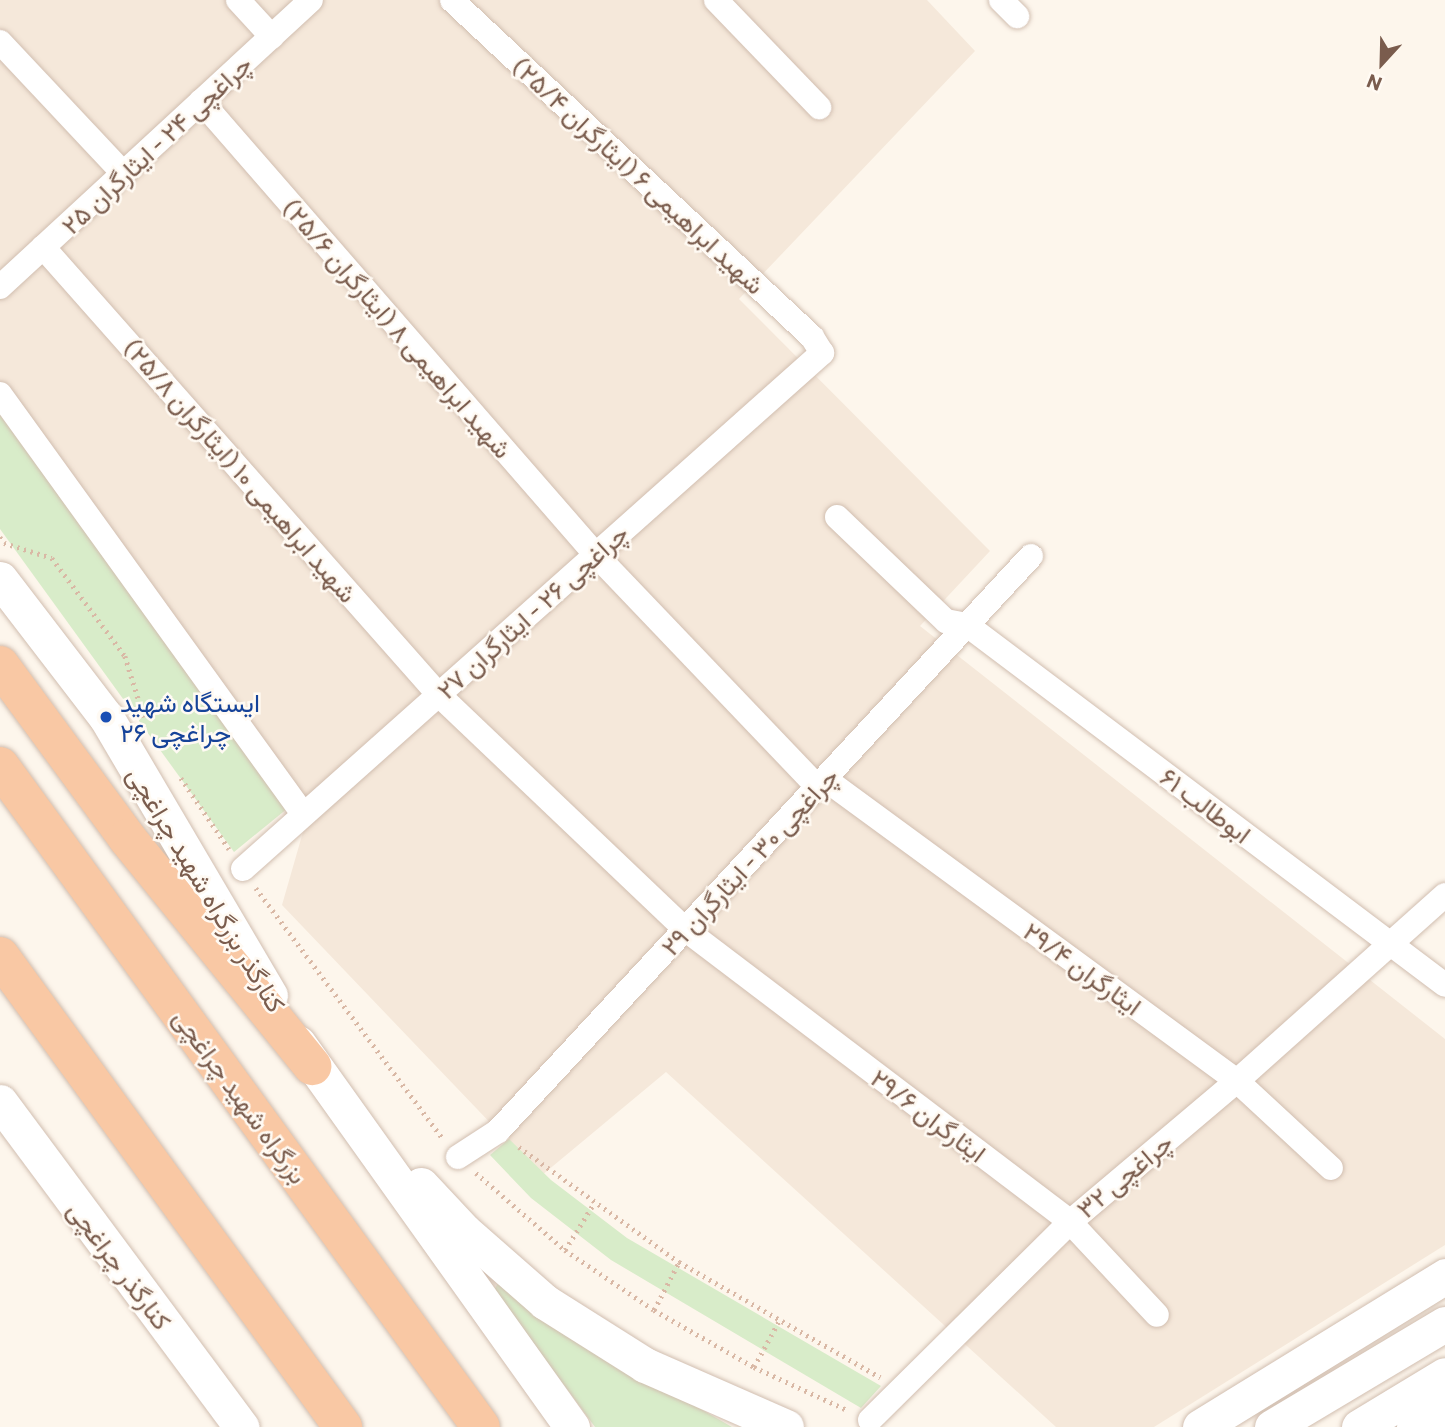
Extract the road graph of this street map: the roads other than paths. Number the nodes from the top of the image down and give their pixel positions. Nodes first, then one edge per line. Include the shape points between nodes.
1 (238, 0) edge
2 (311, 0) edge
3 (452, 0) edge
4 (716, 0) edge
5 (272, 37) junction
6 (0, 42) edge
7 (201, 101) junction
8 (819, 107) dead end
9 (123, 173) junction
10 (43, 247) junction
11 (0, 287) edge
12 (822, 353) joint
13 (0, 394) edge
14 (837, 517) dead end
15 (596, 554) junction
16 (1031, 556) dead end
17 (0, 579) edge
18 (967, 625) junction
19 (0, 665) edge
20 (438, 694) junction
21 (0, 766) edge
22 (822, 783) junction
23 (303, 814) junction
24 (243, 869) road end
25 (1445, 895) edge
26 (686, 930) junction
27 (1390, 943) junction
28 (0, 956) edge
29 (1445, 985) edge
30 (312, 1066) junction
31 (1237, 1081) junction
32 (0, 1102) edge
33 (458, 1157) road end
34 (1331, 1168) dead end
35 (1070, 1222) junction
36 (1445, 1276) edge
37 (1157, 1315) dead end
38 (1445, 1324) edge
39 (1445, 1375) edge
40 (1445, 1408) edge
41 (870, 1420) road end
42 (241, 1427) edge
43 (343, 1427) edge
44 (481, 1427) edge
45 (572, 1427) edge
46 (786, 1427) edge
47 (1199, 1427) edge
48 (1272, 1427) edge
49 (1359, 1427) edge
50 (1413, 1427) edge

1 - 5 street
2 - 5 street, چراغچی ۲۴ - ایثارگران ۲۵
3 - 12 street, شهید ابراهیمی ۶ (ایثارگران ۲۵/۴) via 813,337
4 - 8 street
5 - 7 street, چراغچی ۲۴ - ایثارگران ۲۵
6 - 9 street
7 - 9 street, چراغچی ۲۴ - ایثارگران ۲۵
7 - 15 street, شهید ابراهیمی ۸ (ایثارگران ۲۵/۶)
9 - 10 street, چراغچی ۲۴ - ایثارگران ۲۵
10 - 11 street, چراغچی ۲۴ - ایثارگران ۲۵
10 - 20 street, شهید ابراهیمی ۱۰ (ایثارگران ۲۵/۸)
12 - 15 street, چراغچی ۲۶ - ایثارگران ۲۷
13 - 23 street
14 - 18 street, ابوطالب ۶۱ via 946,621
15 - 20 street, چراغچی ۲۶ - ایثارگران ۲۷
15 - 22 street, شهید ابراهیمی ۸ (ایثارگران ۲۵/۶)
16 - 18 street, چراغچی ۳۰ - ایثارگران ۲۹
17 - 30 main road, کنارگذر بزرگراه شهید چراغچی via 106,717
18 - 22 street, چراغچی ۳۰ - ایثارگران ۲۹
18 - 27 street, ابوطالب ۶۱
19 - 30 highway via 127,838
20 - 23 street, چراغچی ۲۶ - ایثارگران ۲۷
20 - 26 street, شهید ابراهیمی ۱۰ (ایثارگران ۲۵/۸)
21 - 44 highway, بزرگراه شهید چراغچی
22 - 26 street, چراغچی ۳۰ - ایثارگران ۲۹
22 - 31 street, ایثارگران ۲۹/۴
23 - 24 street, چراغچی ۲۶ - ایثارگران ۲۷
25 - 27 street, چراغچی ۳۲
26 - 33 street, چراغچی ۳۰ - ایثارگران ۲۹ via 498,1131
26 - 35 street, ایثارگران ۲۹/۶
27 - 29 street, ابوطالب ۶۱
27 - 31 street, چراغچی ۳۲
28 - 43 highway
30 - 45 main road
30 - 46 main road via 464,1231 545,1302 645,1365
31 - 34 street, ایثارگران ۲۹/۴
31 - 35 street, چراغچی ۳۲
32 - 42 main road, کنارگذر چراغچی
35 - 37 street, ایثارگران ۲۹/۶
35 - 41 street, چراغچی ۳۲
36 - 47 main road
38 - 48 main road
39 - 49 main road
40 - 50 main road

